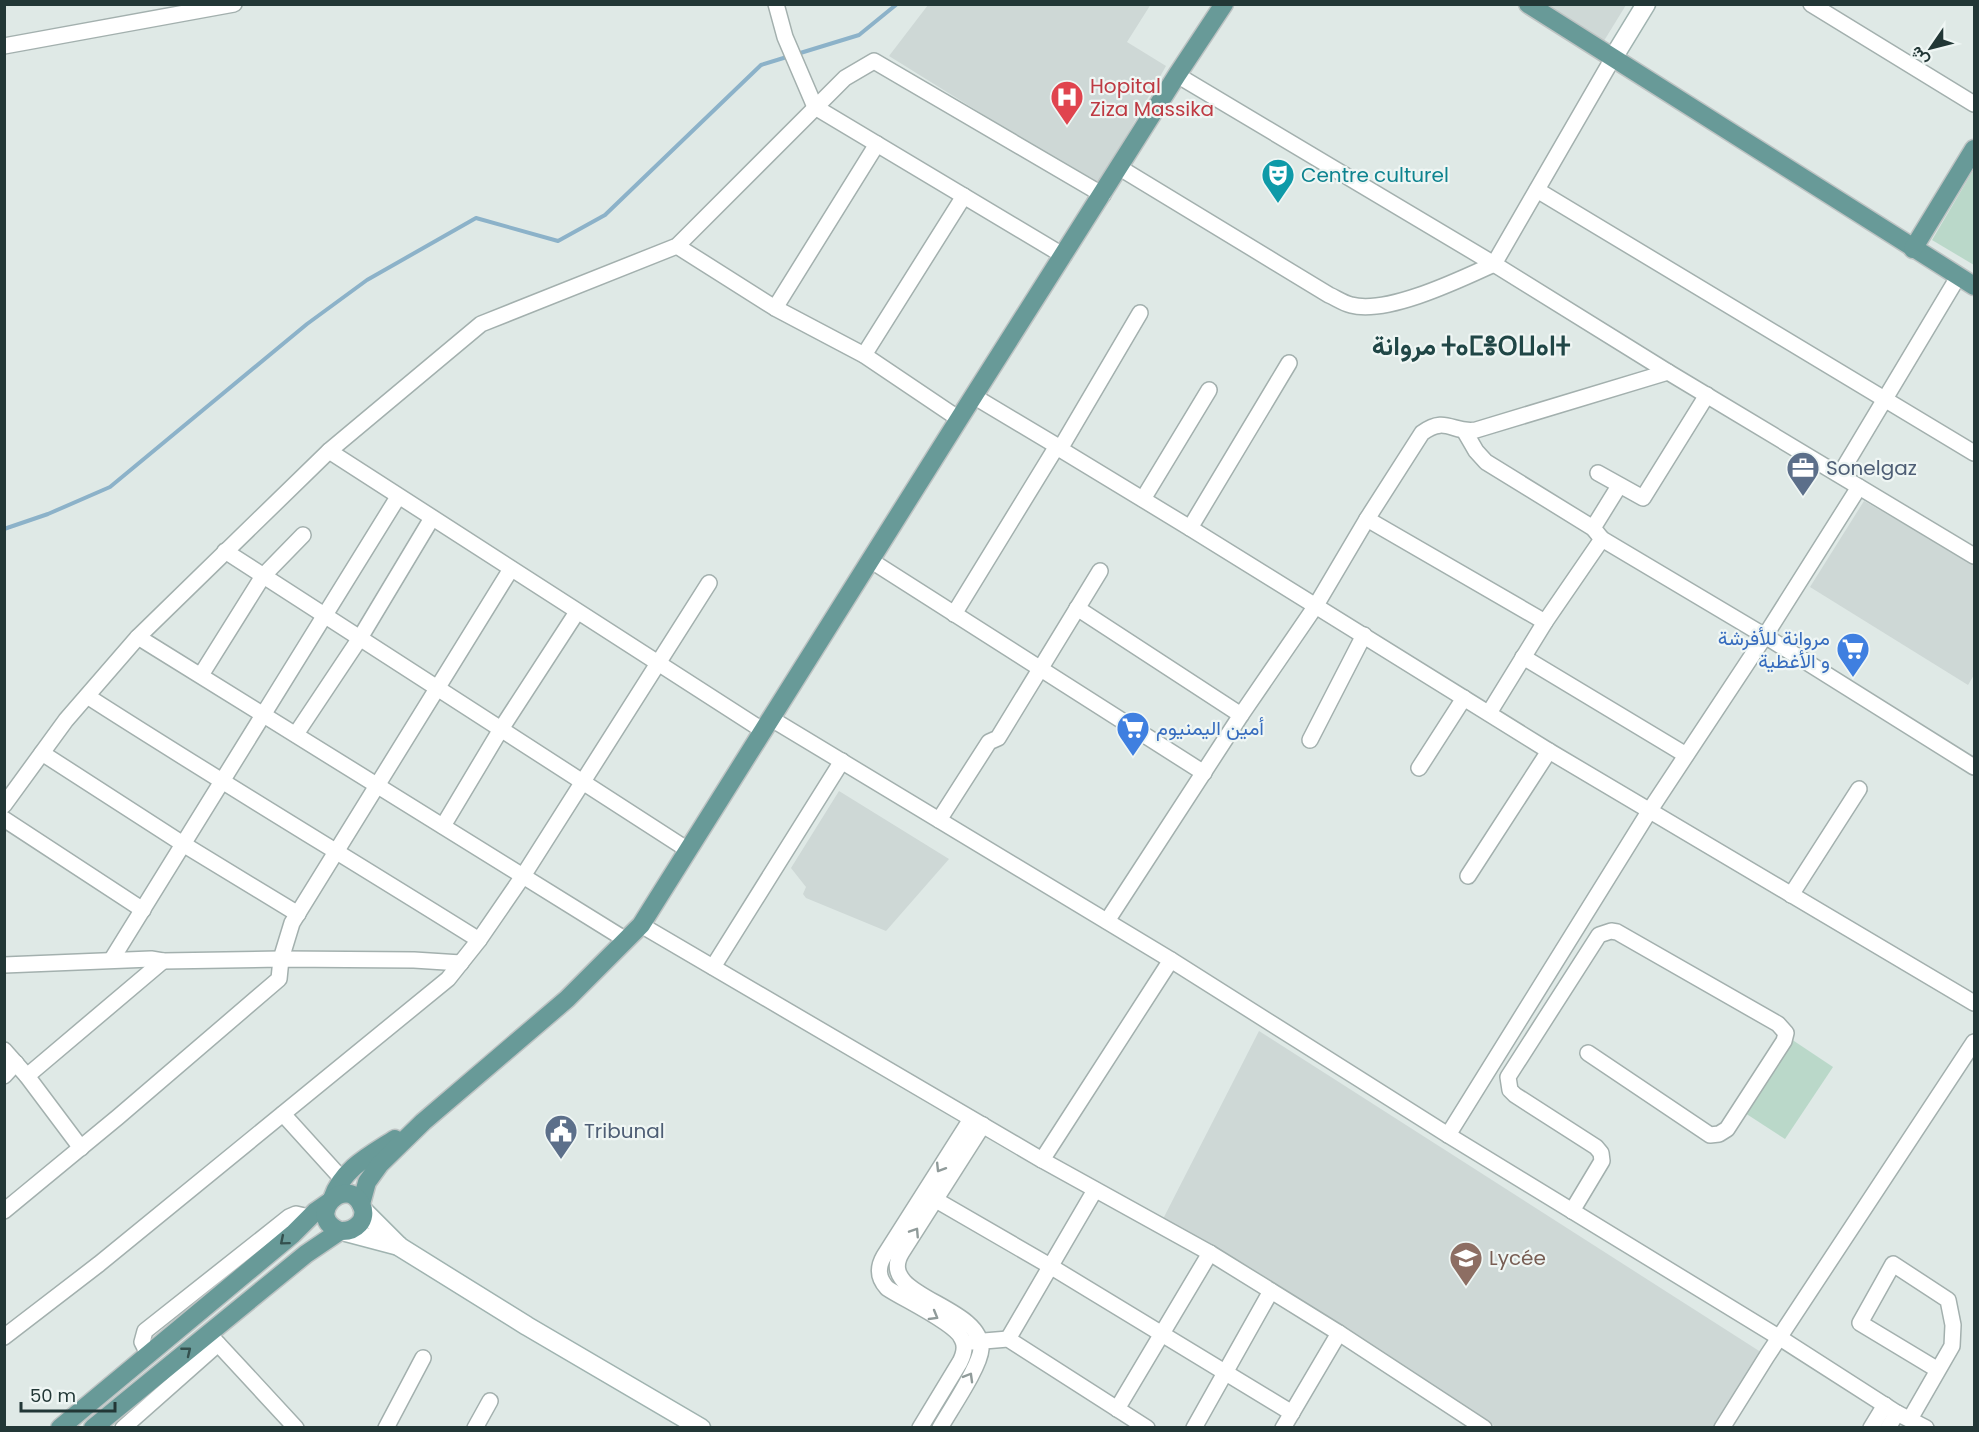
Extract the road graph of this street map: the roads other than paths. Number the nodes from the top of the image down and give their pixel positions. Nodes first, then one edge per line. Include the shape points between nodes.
1 (234, 4) edge
2 (776, 4) edge
3 (1224, 4) edge
4 (1528, 4) edge
5 (1646, 4) edge
6 (1811, 4) edge
7 (4, 46) edge
8 (1613, 58) junction
9 (1177, 75) junction
10 (1974, 104) edge
11 (815, 107) junction
12 (877, 144) junction
13 (1974, 150) edge
14 (1120, 168) junction
15 (1537, 190) junction
16 (1103, 195) junction
17 (964, 196) junction
18 (677, 246) junction
19 (1913, 249) junction
20 (1064, 256) junction
21 (1494, 264) junction
22 (1966, 281) edge
23 (775, 308) junction
24 (1140, 313) dead end
25 (864, 355) junction
26 (1289, 363) dead end
27 (1668, 372) junction
28 (1209, 390) dead end
29 (1707, 395) junction
30 (975, 397) junction
31 (1884, 398) junction
32 (959, 419) junction
33 (1465, 432) junction
34 (1059, 447) junction
35 (329, 451) junction
36 (1974, 453) edge
37 (1598, 473) dead end
38 (1840, 474) junction
39 (1619, 486) junction
40 (1859, 487) junction
41 (398, 497) junction
42 (1143, 499) junction
43 (432, 518) junction
44 (1367, 519) junction
45 (1190, 528) junction
46 (1598, 533) junction
47 (303, 535) dead end
48 (225, 551) junction
49 (1974, 556) edge
50 (870, 560) junction
51 (512, 570) junction
52 (1100, 571) dead end
53 (263, 576) junction
54 (709, 583) dead end
55 (1315, 607) junction
56 (1077, 608) junction
57 (577, 612) junction
58 (954, 614) junction
59 (325, 616) junction
60 (1545, 622) junction
61 (1364, 635) junction
62 (1765, 636) junction
63 (138, 637) junction
64 (360, 638) junction
65 (1523, 657) junction
66 (658, 663) junction
67 (1039, 668) junction
68 (201, 675) junction
69 (437, 688) junction
70 (87, 696) junction
71 (1464, 698) junction
72 (1489, 713) junction
73 (264, 714) junction
74 (1241, 715) junction
75 (766, 724) junction
76 (501, 729) junction
77 (296, 734) junction
78 (1310, 741) dead end
79 (1549, 751) junction
80 (42, 753) junction
81 (1686, 755) junction
82 (842, 761) junction
83 (1974, 767) edge
84 (1419, 768) dead end
85 (1203, 773) junction
86 (221, 782) junction
87 (583, 782) junction
88 (378, 785) junction
89 (1859, 789) dead end
90 (4, 805) edge
91 (1650, 810) junction
92 (4, 819) edge
93 (939, 819) junction
94 (443, 826) junction
95 (183, 844) junction
96 (688, 849) junction
97 (337, 851) junction
98 (523, 876) junction
99 (1468, 876) dead end
100 (1791, 895) junction
101 (142, 910) junction
102 (298, 914) junction
103 (1107, 921) junction
104 (641, 925) junction
105 (479, 940) junction
106 (627, 940) junction
107 (112, 959) junction
108 (281, 959) junction
109 (1171, 960) junction
110 (163, 961) junction
111 (461, 963) junction
112 (4, 964) edge
113 (713, 967) junction
114 (1974, 1003) edge
115 (1974, 1042) edge
116 (4, 1050) edge
117 (1588, 1053) dead end
118 (16, 1063) junction
119 (4, 1076) edge
120 (27, 1076) junction
121 (283, 1114) junction
122 (423, 1122) junction
123 (977, 1122) junction
124 (1448, 1135) junction
125 (81, 1148) junction
126 (1042, 1160) junction
127 (342, 1179) junction
128 (1095, 1190) junction
129 (936, 1200) junction
130 (330, 1201) junction
131 (362, 1207) junction
132 (1572, 1211) junction
133 (4, 1212) edge
134 (343, 1232) junction
135 (400, 1247) junction
136 (1210, 1253) junction
137 (1050, 1266) junction
138 (1271, 1291) junction
139 (1339, 1332) junction
140 (1162, 1333) junction
141 (4, 1337) edge
142 (1008, 1338) junction
143 (1780, 1338) junction
144 (213, 1339) junction
145 (980, 1341) junction
146 (964, 1344) junction
147 (423, 1358) dead end
148 (1938, 1370) junction
149 (1225, 1373) junction
150 (490, 1401) dead end
151 (1117, 1408) junction
152 (1897, 1412) junction
153 (1292, 1413) junction
154 (286, 1424) edge
155 (1483, 1427) edge
156 (60, 1428) edge
157 (93, 1428) edge
158 (123, 1428) edge
159 (386, 1428) edge
160 (475, 1428) edge
161 (701, 1428) edge
162 (920, 1428) edge
163 (940, 1428) edge
164 (1147, 1428) edge
165 (1194, 1428) edge
166 (1283, 1428) edge
167 (1722, 1428) edge
168 (1871, 1428) edge
169 (1888, 1428) edge
170 (1926, 1428) edge

1 - 7 street
2 - 11 street via 785,37
3 - 9 main road
4 - 8 main road
5 - 8 main road
6 - 10 street
8 - 15 street
8 - 19 main road
9 - 14 main road
9 - 21 street
11 - 12 street
11 - 16 street via 845,78 874,61
11 - 18 street
12 - 17 street
12 - 23 street
13 - 19 main road
14 - 16 main road
14 - 21 street via 1329,295 1352,305 1398,302
15 - 21 street
15 - 31 street
16 - 20 main road
17 - 20 street
17 - 25 street
18 - 23 street
18 - 35 street via 481,324
19 - 22 main road
20 - 30 main road
21 - 27 street
22 - 31 street
23 - 25 street
24 - 34 street
25 - 32 street
26 - 45 street
27 - 29 street
27 - 33 street
28 - 42 street
29 - 38 street
29 - 39 street via 1643,498
30 - 32 main road
30 - 34 street
31 - 36 street
31 - 38 street
32 - 50 main road
33 - 44 street via 1446,424 1431,426 1422,433
33 - 46 street via 1486,462
34 - 42 street
34 - 58 street
35 - 41 street
35 - 48 street
37 - 39 street
38 - 40 street
39 - 46 street
40 - 49 street
40 - 62 street
41 - 43 street
41 - 59 street
42 - 45 street
43 - 51 street
43 - 64 street
44 - 55 street
44 - 60 street
45 - 55 street
46 - 60 street
46 - 62 street
47 - 53 street
48 - 53 street
48 - 63 street
50 - 58 street
50 - 75 main road
51 - 57 street
51 - 69 street
52 - 56 street
53 - 59 street
53 - 68 street
54 - 66 street
55 - 61 street
55 - 74 street
56 - 67 street
56 - 74 street
57 - 66 street
57 - 76 street
58 - 67 street
59 - 64 street
59 - 73 street
60 - 65 street
61 - 71 street
61 - 78 street
62 - 81 street
62 - 83 street
63 - 68 street
63 - 70 street
64 - 69 street
64 - 77 street
65 - 72 street
65 - 81 street
66 - 75 street
66 - 87 street
67 - 85 street
67 - 93 street via 998,738 989,742
68 - 73 street
69 - 76 street
69 - 88 street
70 - 80 street
70 - 86 street
71 - 72 street
71 - 84 street
72 - 79 street
73 - 77 street
73 - 86 street
74 - 85 street
75 - 82 street
75 - 96 main road
76 - 87 street
76 - 94 street
77 - 88 street
79 - 91 street
79 - 99 street
80 - 90 street
80 - 95 street
81 - 91 street
82 - 93 street
82 - 113 street
85 - 103 street
86 - 95 street
86 - 97 street
87 - 96 street
87 - 98 street
88 - 94 street
88 - 97 street
89 - 100 street
91 - 100 street
91 - 124 street
92 - 101 street
93 - 103 street
94 - 98 street
95 - 101 street
95 - 102 street
96 - 104 main road
97 - 102 street
97 - 105 street
98 - 105 street
98 - 106 street
100 - 114 street
101 - 107 street
102 - 108 street
103 - 109 street
104 - 106 main road
104 - 113 street
105 - 111 street
106 - 122 main road via 567,999
107 - 110 street
107 - 112 street
108 - 110 street
108 - 111 street
108 - 125 street via 279,979
109 - 124 street
109 - 126 street
110 - 120 street
111 - 121 street via 448,979
113 - 123 street
115 - 143 street
116 - 118 street
117 - 132 street via 1715,1135 1727,1129 1786,1033 1781,1026 1617,932 1599,935 1508,1077 1515,1095 1601,1153 1602,1161
118 - 119 street
118 - 120 street
120 - 125 street
121 - 127 street
121 - 141 street
122 - 127 main road via 371,1154
122 - 131 main road via 375,1169 364,1188
123 - 126 street
123 - 129 street
123 -> 146 street via 884,1256 879,1269 887,1288 955,1329
124 - 132 street
125 - 133 street
126 - 128 street
127 - 130 main road
128 - 136 street
128 - 137 street
129 - 137 street
145 -> 129 street via 970,1324 904,1283 897,1271 898,1258
130 - 131 main road via 347,1194
130 - 134 main road via 326,1219 334,1229
130 - 156 main road
131 - 134 main road via 361,1222
131 - 135 main road
132 - 143 street
134 - 135 main road
134 - 144 main road via 296,1261
135 - 161 main road
136 - 138 street
136 - 140 street
137 - 140 street
137 - 142 street
138 - 139 street
138 - 149 street
139 - 153 street
139 - 155 street
140 - 149 street
140 - 151 street
142 - 145 street
142 - 151 street
143 - 152 street
143 - 167 street
144 - 154 street
157 -> 144 main road
144 - 158 street
145 - 146 street
163 -> 145 street via 978,1360
146 - 162 street via 962,1358
147 - 159 street
148 - 148 street via 1952,1346 1948,1300 1893,1264 1860,1323
148 - 152 street
149 - 153 street
149 - 165 street
150 - 160 street
151 - 164 street
152 - 168 street
152 - 169 street
152 - 170 street
153 - 166 street

